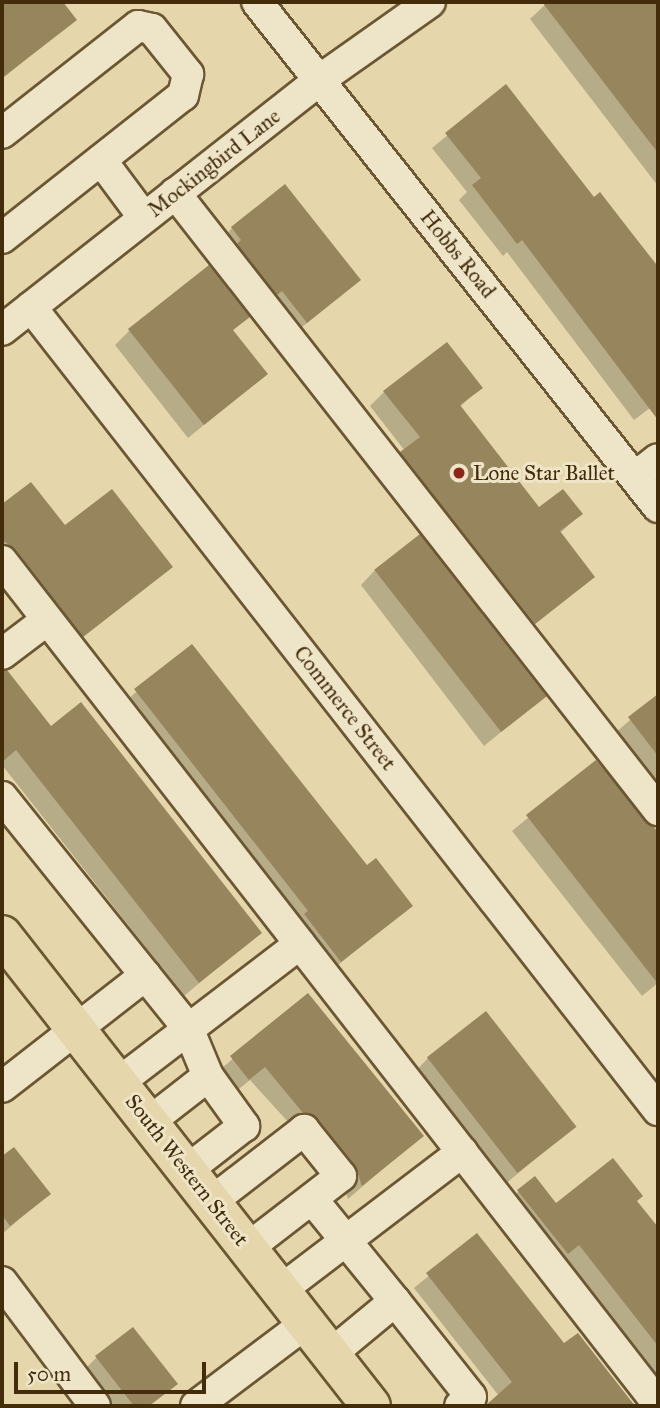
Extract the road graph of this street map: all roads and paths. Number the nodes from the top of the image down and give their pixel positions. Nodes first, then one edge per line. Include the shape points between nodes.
1 (257, 2) edge
2 (430, 2) edge
3 (318, 81) junction
4 (2, 133) edge
5 (100, 160) junction
6 (175, 193) junction
7 (144, 218) junction
8 (2, 238) edge
9 (12, 317) edge
10 (658, 459) edge
11 (635, 477) junction
12 (658, 507) edge
13 (2, 561) edge
14 (47, 620) junction
15 (2, 654) edge
16 (2, 797) edge
17 (658, 810) edge
18 (2, 935) edge
19 (300, 944) junction
20 (146, 975) junction
21 (188, 1028) junction
22 (76, 1029) junction
23 (208, 1076) junction
24 (118, 1083) junction
25 (2, 1087) edge
26 (658, 1110) edge
27 (149, 1122) junction
28 (462, 1152) junction
29 (187, 1170) junction
30 (312, 1199) junction
31 (211, 1202) junction
32 (346, 1241) junction
33 (248, 1248) junction
34 (2, 1282) edge
35 (281, 1290) junction
36 (395, 1301) junction
37 (306, 1323) junction
38 (331, 1354) junction
39 (658, 1404) edge
40 (95, 1406) edge
41 (196, 1406) edge
42 (372, 1406) edge
43 (460, 1406) edge

1 - 3 street, Hobbs Road
2 - 3 street, Mockingbird Lane
3 - 6 street, Mockingbird Lane
3 - 11 street, Hobbs Road
4 - 5 street via 138,26 152,29 188,74 189,83 183,95
5 - 7 street
5 - 8 street
6 - 7 street, Mockingbird Lane
6 - 17 street
7 - 9 street, Mockingbird Lane
9 - 26 street, Commerce Street
10 - 11 street
11 - 12 street, Hobbs Road
13 - 14 street
14 - 15 street
14 - 19 street
16 - 20 street
18 - 22 main road, South Western Street
19 - 21 street
19 - 28 street
20 - 21 street
20 - 22 street
21 - 23 street
21 - 24 street
22 - 24 main road, South Western Street
22 - 25 street
23 - 27 street
23 - 29 street via 244,1126
24 - 27 main road, South Western Street
27 - 29 main road, South Western Street
28 - 32 street
28 - 39 street
29 - 31 main road, South Western Street
30 - 31 street via 341,1176 304,1130
30 - 32 street
30 - 33 street
31 - 33 main road, South Western Street
32 - 35 street
32 - 36 street
33 - 35 main road, South Western Street
34 - 40 street
35 - 37 main road, South Western Street
36 - 38 street
36 - 43 street via 471,1397
37 - 38 main road, South Western Street
37 - 41 street
38 - 42 main road, South Western Street

